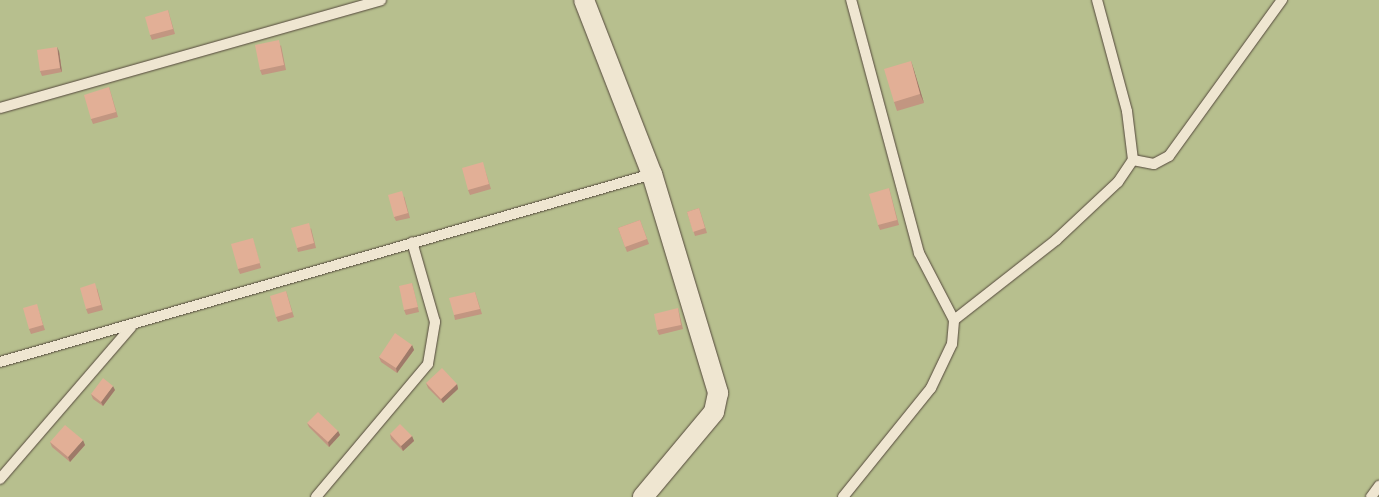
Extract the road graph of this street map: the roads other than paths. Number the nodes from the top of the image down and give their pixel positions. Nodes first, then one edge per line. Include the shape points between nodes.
1 (381, 0) edge
2 (584, 0) edge
3 (851, 0) edge
4 (1097, 0) edge
5 (1282, 0) edge
6 (0, 108) edge
7 (1133, 160) junction
8 (652, 174) junction
9 (412, 242) junction
10 (954, 320) junction
11 (132, 326) junction
12 (0, 362) edge
13 (0, 480) edge
14 (1379, 486) edge
15 (316, 497) edge
16 (643, 497) edge
17 (843, 497) edge
18 (1371, 497) edge

1 - 6 lane
2 - 8 street
3 - 10 lane via 919,253
4 - 7 lane via 1127,111
5 - 7 lane via 1169,156 1154,164
7 - 10 lane via 1118,182 1056,240
8 - 9 lane
8 - 16 street via 718,393 714,412
9 - 11 lane
9 - 15 lane via 435,322 428,364
10 - 17 lane via 952,344 931,388
11 - 12 lane
11 - 13 lane
14 - 18 lane

